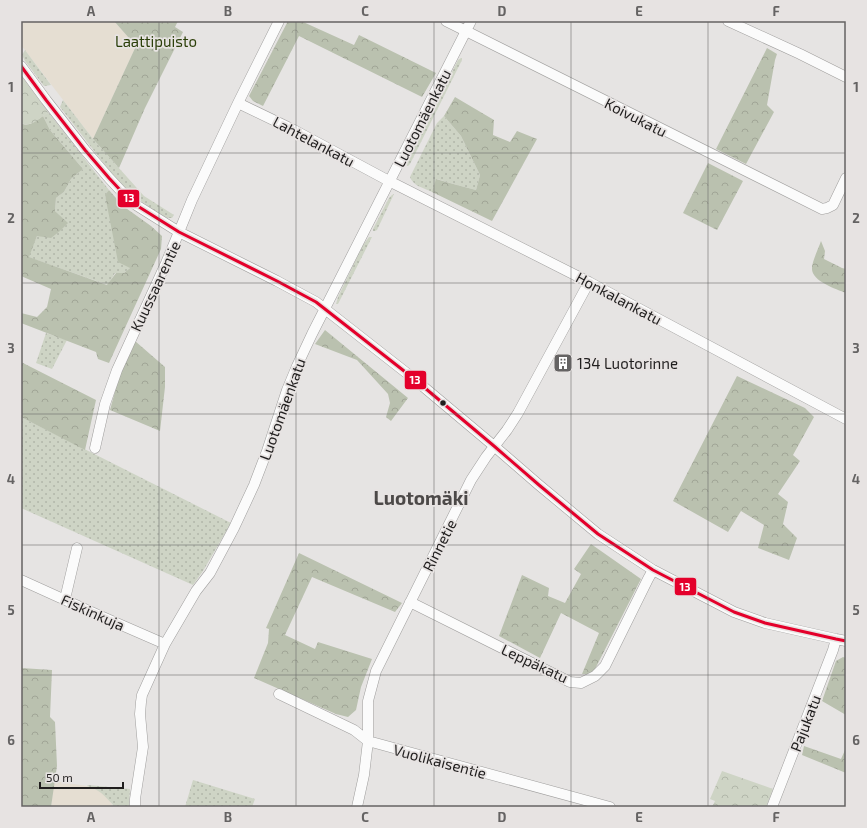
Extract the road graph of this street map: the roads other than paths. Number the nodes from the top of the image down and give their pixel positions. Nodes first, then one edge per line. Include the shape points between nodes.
1 (279, 21) edge
2 (446, 21) edge
3 (471, 21) edge
4 (728, 21) edge
5 (466, 31) junction
6 (21, 66) edge
7 (846, 77) edge
8 (238, 103) junction
9 (846, 178) edge
10 (390, 181) junction
11 (180, 232) junction
12 (589, 282) junction
13 (325, 309) junction
14 (846, 419) edge
15 (494, 446) junction
16 (95, 448) dead end
17 (77, 548) dead end
18 (653, 570) junction
19 (21, 580) edge
20 (64, 599) junction
21 (410, 602) junction
22 (841, 640) edge
23 (165, 644) junction
24 (279, 694) dead end
25 (368, 741) junction
26 (135, 807) edge
27 (357, 807) edge
28 (610, 807) edge
29 (772, 807) edge

1 - 8 street, Kuussaarentie
2 - 5 street, Koivukatu
3 - 5 street, Luotomäenkatu
4 - 7 street
5 - 9 street, Koivukatu via 822,209 833,205
5 - 10 street, Luotomäenkatu
6 - 11 street via 85,150 122,192 136,205
8 - 10 street, Lahtelankatu
8 - 11 street, Kuussaarentie via 192,200
10 - 12 street, Honkalankatu
10 - 13 street, Luotomäenkatu
11 - 13 street via 277,281
11 - 16 street, Kuussaarentie via 116,370
12 - 14 street, Honkalankatu
12 - 15 street, Rinnetie via 518,413
13 - 15 street
13 - 23 street, Luotomäenkatu via 287,390 258,475 234,528 210,573 196,591
15 - 18 street via 598,534
15 - 21 street, Rinnetie via 471,480
17 - 20 street
18 - 21 street, Leppäkatu via 605,666 595,676 581,683 570,682
18 - 22 street via 734,612 766,623
19 - 20 street, Fiskinkuja
20 - 23 street, Fiskinkuja
21 - 25 street, Rinnetie via 376,671 368,701
22 - 29 street, Pajukatu
23 - 26 street, Luotomäenkatu via 142,695 140,714 143,747
24 - 25 street, Vuolikaisentie via 354,730
25 - 27 street, Rinnetie
25 - 28 street, Vuolikaisentie

